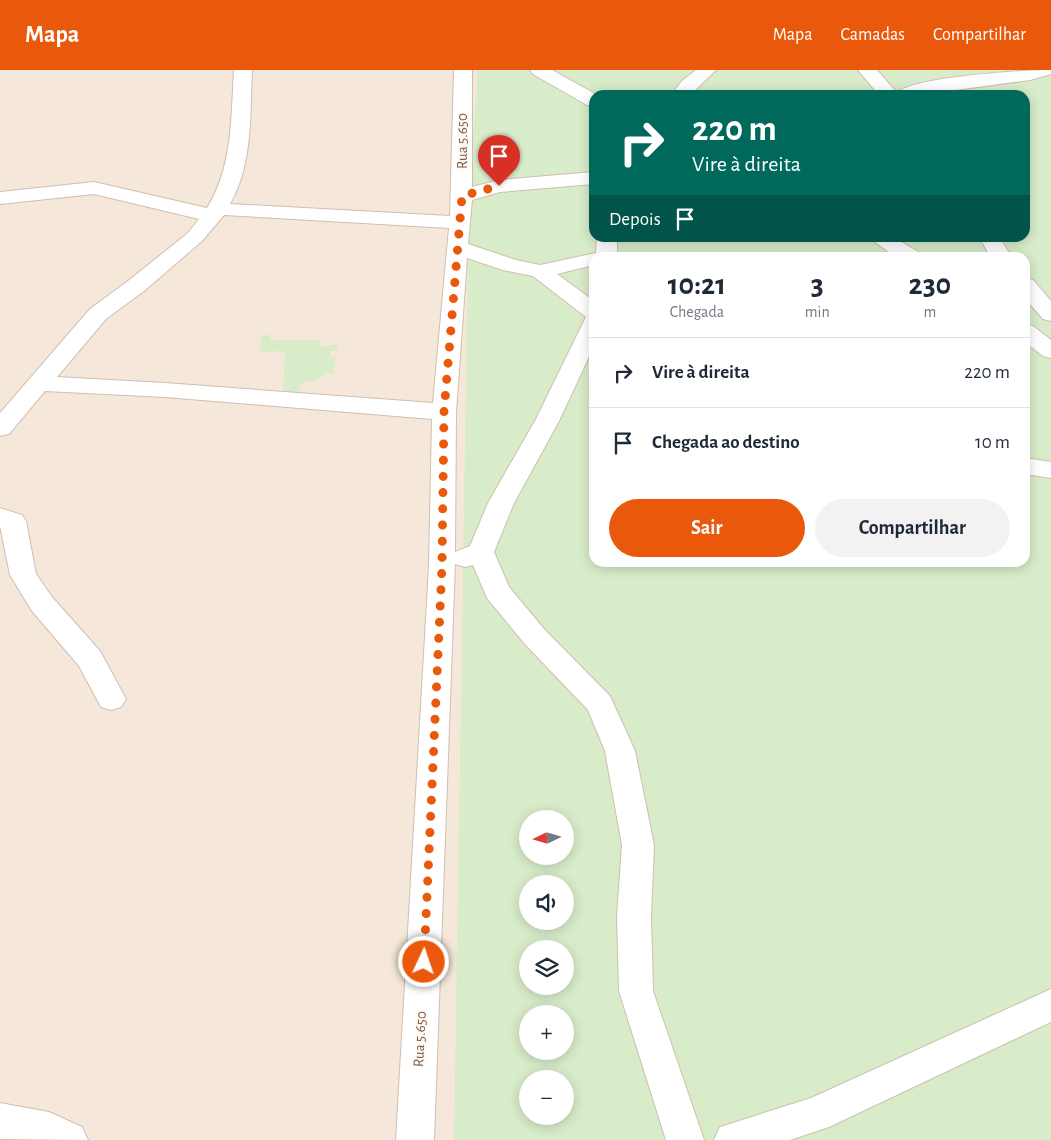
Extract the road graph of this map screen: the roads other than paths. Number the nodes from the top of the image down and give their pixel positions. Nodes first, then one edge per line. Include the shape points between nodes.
1 (243, 70) edge
2 (463, 70) edge
3 (539, 70) edge
4 (707, 70) edge
5 (867, 70) edge
6 (1047, 70) edge
7 (685, 83) edge
8 (913, 89) edge
9 (885, 90) edge
10 (589, 98) edge
11 (589, 178) edge
12 (462, 196) junction
13 (0, 198) edge
14 (215, 212) junction
15 (460, 236) junction
16 (888, 242) edge
17 (903, 252) edge
18 (589, 258) edge
19 (540, 271) junction
20 (1030, 290) edge
21 (589, 308) edge
22 (1051, 314) edge
23 (589, 332) edge
24 (1030, 334) edge
25 (1051, 351) edge
26 (38, 383) junction
27 (444, 412) junction
28 (0, 428) edge
29 (1030, 467) edge
30 (1051, 470) edge
31 (0, 517) edge
32 (480, 552) junction
33 (442, 566) junction
34 (111, 699) dead end
35 (1051, 1005) edge
36 (0, 1121) edge
37 (69, 1140) edge
38 (415, 1140) edge
39 (685, 1140) edge
40 (733, 1140) edge

1 - 14 street via 234,169 226,194
2 - 12 street, Rua 5.650
3 - 10 street
4 - 7 street
5 - 9 street
6 - 8 street via 1030,75
11 - 12 street via 499,186
12 - 15 street, Rua 5.650
13 - 14 street via 94,188
14 - 15 street
14 - 26 street via 195,237 98,314
15 - 19 street via 511,265
15 - 27 street, Rua 5.650
16 - 17 street
18 - 19 street
19 - 21 street
20 - 22 street
23 - 32 street via 547,421 501,503
24 - 25 street
26 - 27 street
26 - 28 street
27 - 33 street, Rua 5.650
29 - 30 street
31 - 34 street via 13,521 23,575 42,604 90,659
32 - 33 street
32 - 39 street via 497,591 534,636 600,704 620,751 638,845 634,916 636,990
33 - 38 street, Rua 5.650
35 - 40 street via 816,1114
36 - 37 street via 49,1130

